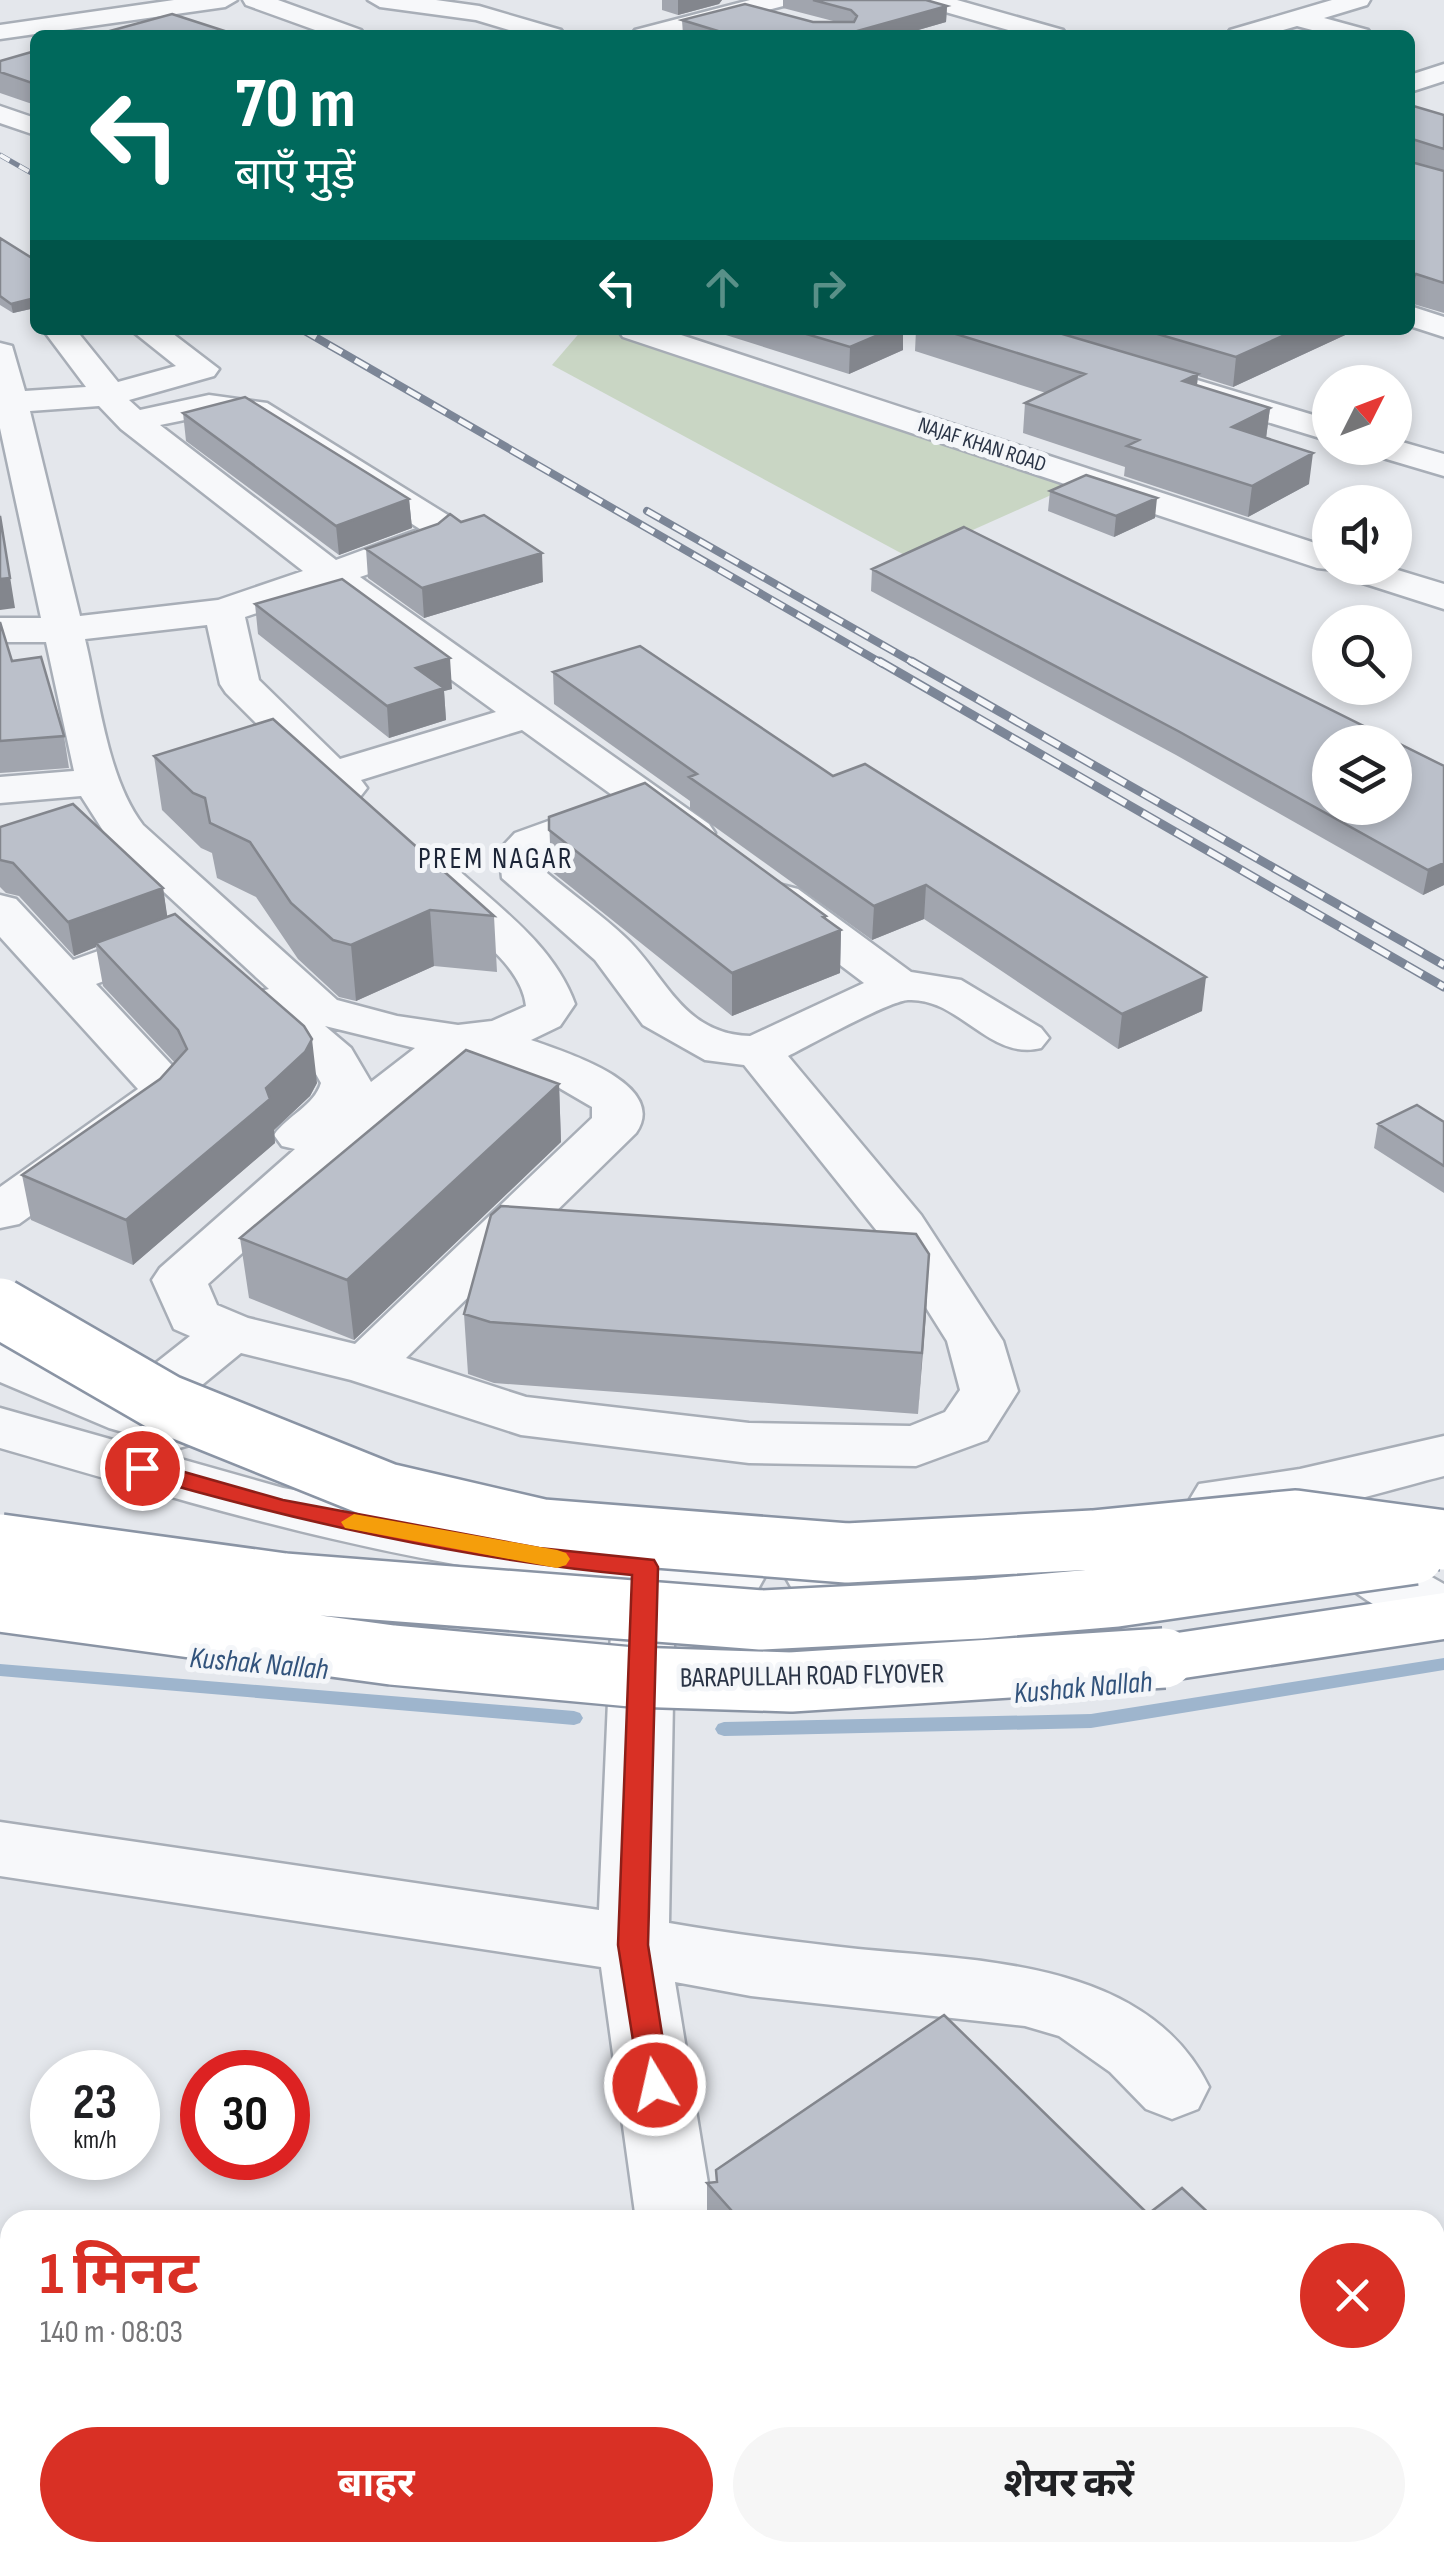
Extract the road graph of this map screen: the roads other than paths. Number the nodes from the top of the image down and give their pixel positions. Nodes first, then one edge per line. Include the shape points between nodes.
1 (225, 0) edge
2 (380, 0) edge
3 (716, 0) edge
4 (930, 0) edge
5 (1358, 0) edge
6 (262, 1) edge
7 (1040, 4) dead end
8 (745, 9) junction
9 (781, 10) edge
10 (192, 13) junction
11 (994, 18) junction
12 (1297, 18) junction
13 (85, 30) edge
14 (143, 30) edge
15 (339, 30) edge
16 (535, 30) edge
17 (663, 30) edge
18 (954, 30) edge
19 (1036, 30) edge
20 (1256, 30) edge
21 (1341, 30) edge
22 (0, 32) edge
23 (30, 39) edge
24 (0, 44) edge
25 (1438, 61) edge
26 (1415, 80) edge
27 (0, 114) edge
28 (30, 125) edge
29 (1415, 318) edge
30 (1444, 327) edge
31 (669, 335) edge
32 (114, 356) edge
33 (5, 376) edge
34 (1164, 380) edge
35 (1312, 425) edge
36 (1412, 456) edge
37 (1444, 465) edge
38 (1312, 554) edge
39 (329, 573) junction
40 (1407, 585) edge
41 (1444, 597) edge
42 (224, 611) junction
43 (0, 630) edge
44 (64, 630) junction
45 (526, 716) junction
46 (332, 775) junction
47 (98, 782) junction
48 (0, 790) edge
49 (646, 798) junction
50 (97, 848) edge
51 (0, 909) edge
52 (189, 932) junction
53 (66, 979) junction
54 (898, 985) junction
55 (1024, 1038) dead end
56 (470, 1040) junction
57 (758, 1051) junction
58 (0, 1212) edge
59 (172, 1243) dead end
60 (0, 1308) edge
61 (231, 1332) junction
62 (0, 1360) edge
63 (366, 1365) junction
64 (130, 1414) junction
65 (0, 1428) edge
66 (1444, 1456) edge
67 (1300, 1490) junction
68 (1444, 1522) edge
69 (1444, 1540) edge
70 (0, 1544) edge
71 (1344, 1549) junction
72 (645, 1567) junction
73 (1436, 1593) edge
74 (0, 1602) edge
75 (0, 1849) edge
76 (633, 1945) junction
77 (1172, 2087) dead end
78 (674, 2210) edge

1 - 22 street
2 - 16 street via 479,13
3 - 8 street
4 - 11 street
5 - 12 street
6 - 10 street
6 - 15 street
7 - 11 street
8 - 9 street
8 - 17 street
10 - 13 street
10 - 14 street
11 - 18 street
11 - 19 street
12 - 20 street
12 - 21 street
23 - 24 street
25 - 26 street
27 - 28 street
29 - 30 street
31 - 38 street, NAJAF KHAN ROAD
32 - 33 street
32 - 33 street
32 - 39 street
32 - 39 street via 208,403 256,410 438,526 440,532 426,542
33 - 44 street
34 - 35 street
36 - 37 street
39 - 42 street
39 - 45 street
40 - 41 street
42 - 44 street
42 - 46 street via 240,684
43 - 44 street
44 - 47 street
45 - 46 street
45 - 49 street
46 - 56 street via 518,952 549,992 543,1016 503,1035
47 - 48 street
47 - 56 street via 139,848 320,1010 394,1030
49 - 54 street
49 - 57 street via 531,842 521,850 525,878 612,950 660,1015 722,1050
50 - 52 street
51 - 53 street
52 - 53 street
52 - 59 street via 333,1059 346,1083 341,1102
53 - 58 street via 164,1087 146,1109
54 - 55 street via 944,990
54 - 57 street
56 - 61 street via 401,1082 180,1280 194,1316
56 - 63 street via 562,1068 617,1101 618,1122
57 - 63 street via 902,1227 975,1340 990,1391 966,1426 916,1446 749,1443 522,1416
60 - 69 highway, bridge via 185,1412 387,1493 542,1529 847,1553 1093,1540 1296,1520
61 - 63 street
61 - 64 street
62 - 64 street
64 - 67 street via 383,1478 732,1523 1013,1523
65 - 72 street via 283,1509 539,1557
66 - 67 street
67 - 71 street
68 - 71 street
70 - 73 highway, BARAPULLAH ROAD FLYOVER, bridge via 284,1583 761,1620 1116,1597
71 - 72 street via 947,1581
71 - 73 street via 1376,1574
72 - 76 street
73 - 74 highway, BARAPULLAH ROAD FLYOVER, bridge via 1164,1658 791,1682 632,1677 392,1655
75 - 76 street
76 - 77 street via 751,1968 1025,1996 1082,2013 1136,2050
76 - 78 street

